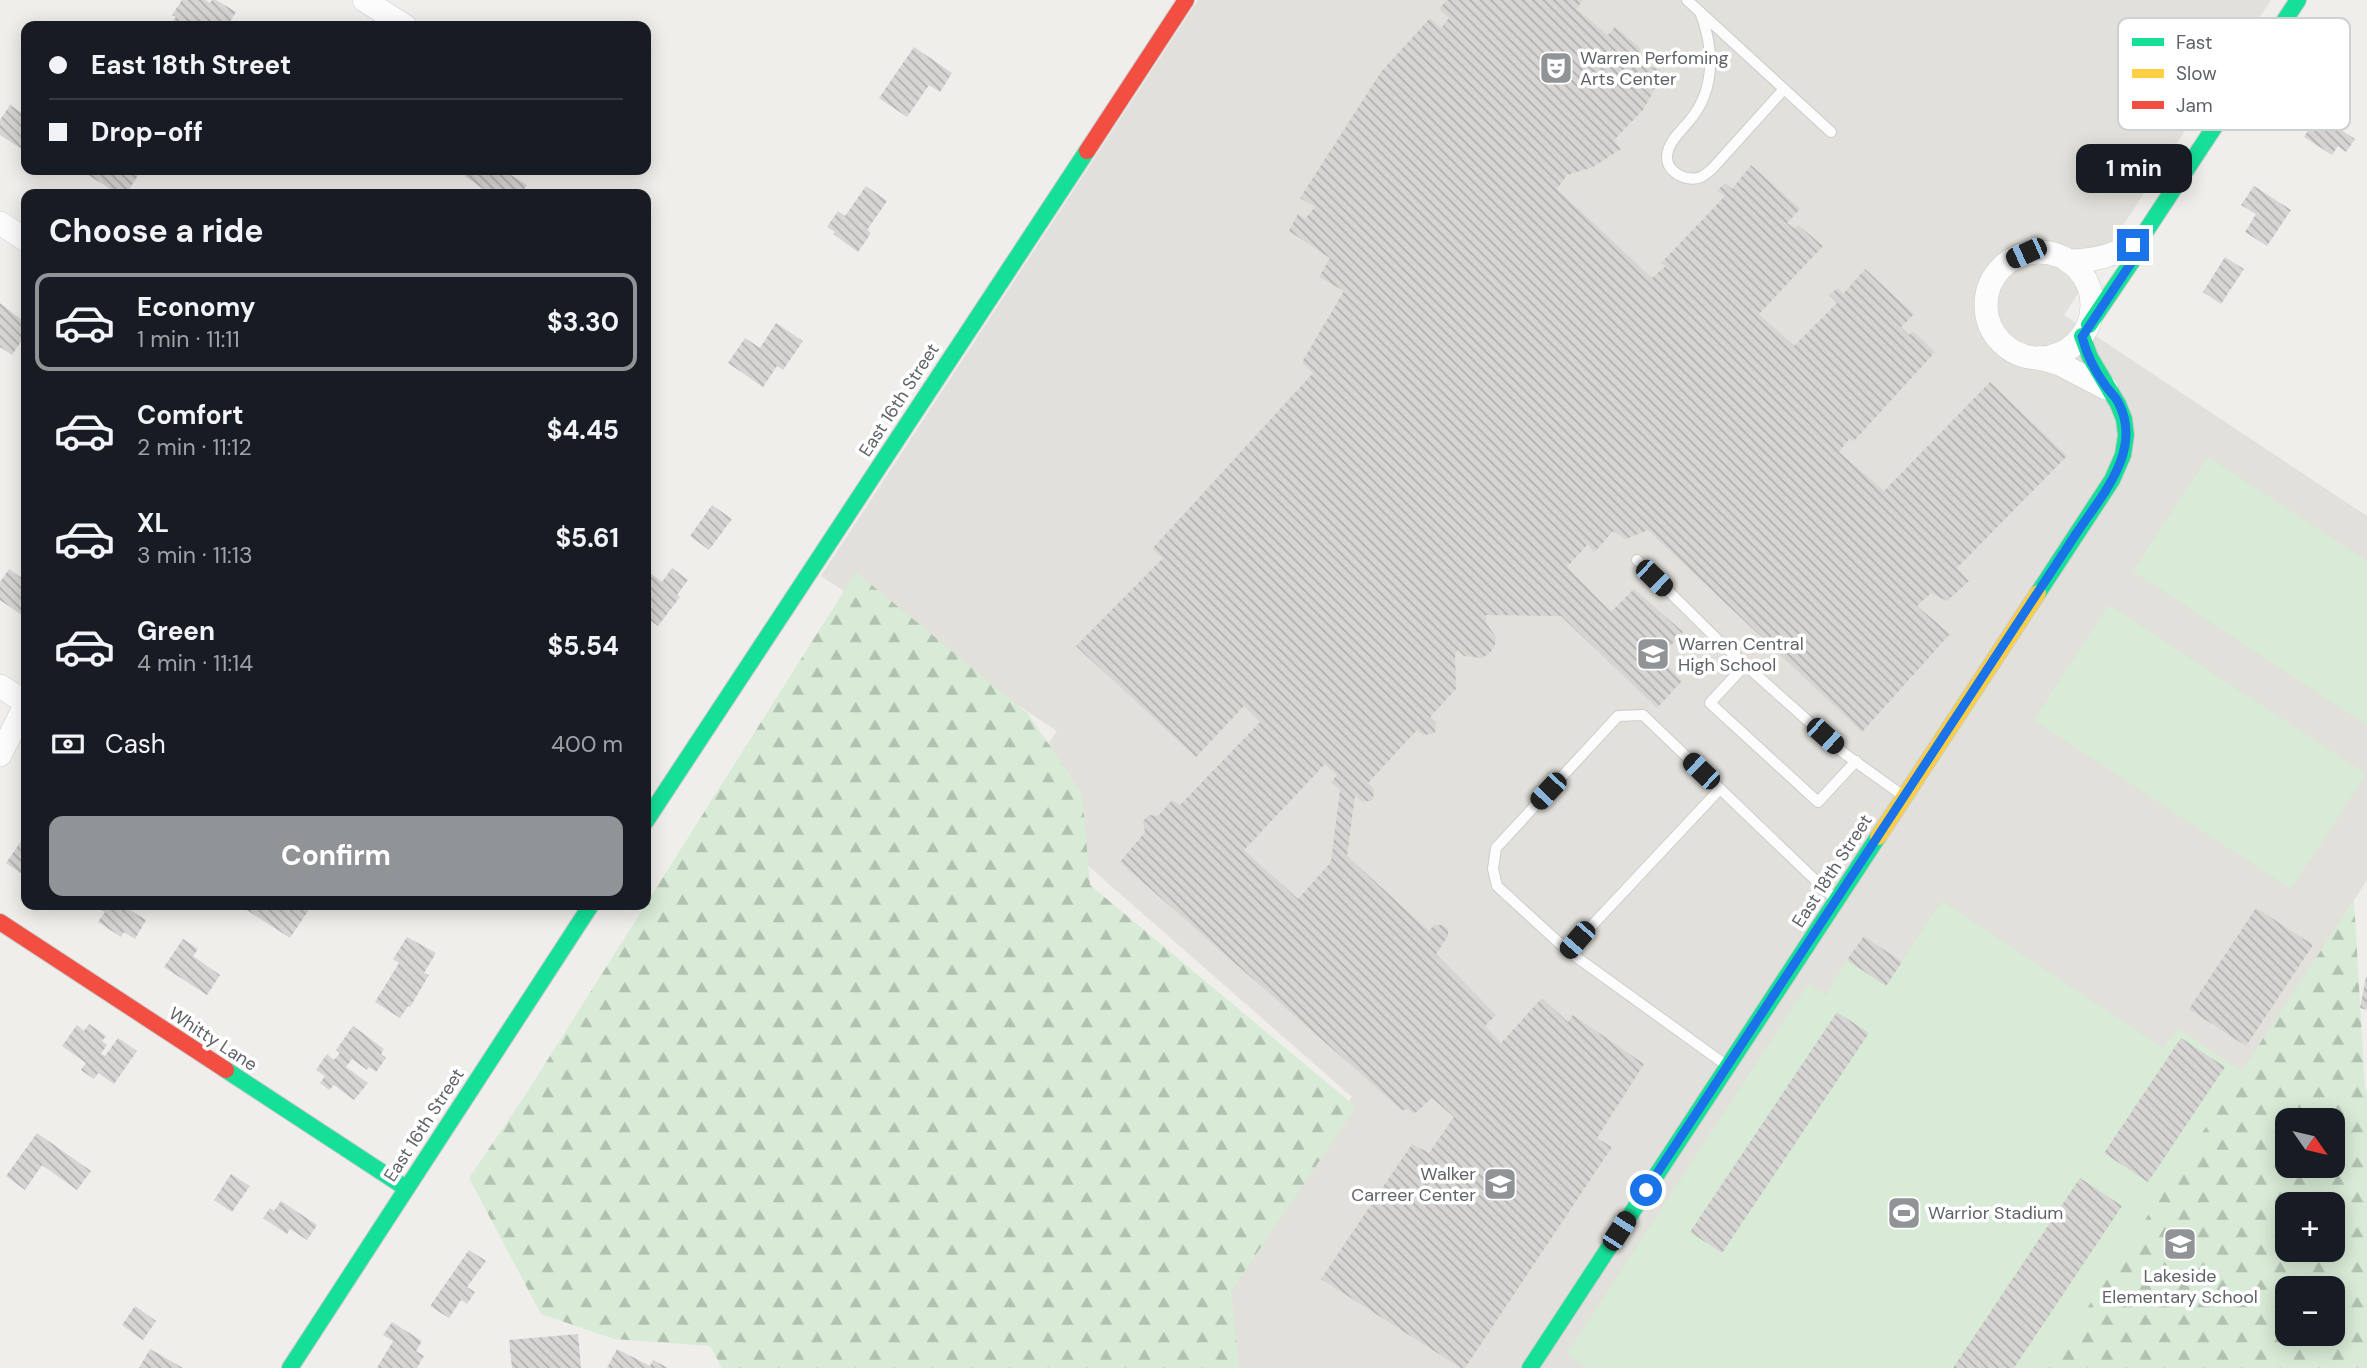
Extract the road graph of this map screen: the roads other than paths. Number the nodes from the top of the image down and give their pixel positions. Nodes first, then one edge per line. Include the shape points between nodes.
1 (364, 0) edge
2 (1185, 0) edge
3 (1687, 0) edge
4 (2298, 0) edge
5 (1700, 12) junction
6 (2286, 18) edge
7 (397, 21) edge
8 (1784, 89) junction
9 (2212, 130) edge
10 (1831, 132) dead end
11 (0, 223) edge
12 (21, 237) edge
13 (2140, 240) junction
14 (2068, 261) junction
15 (2085, 331) junction
16 (2039, 358) junction
17 (2107, 388) junction
18 (1637, 561) dead end
19 (1745, 665) junction
20 (0, 686) edge
21 (21, 701) edge
22 (21, 714) edge
23 (0, 755) edge
24 (1856, 761) junction
25 (1720, 789) junction
26 (1904, 797) junction
27 (651, 813) edge
28 (1836, 900) junction
29 (588, 910) edge
30 (0, 922) edge
31 (1568, 951) junction
32 (1727, 1066) junction
33 (406, 1188) junction
34 (290, 1368) edge
35 (1530, 1368) edge

1 - 7 street
2 - 27 street, East 16th Street
3 - 5 lane
4 - 6 street
5 - 8 lane
5 - 8 lane via 1710,43 1709,78 1700,107 1669,147 1668,166 1687,178 1700,178
8 - 10 lane
9 - 13 street
11 - 12 street
13 - 14 street via 2118,253
13 - 15 street via 2137,254
14 - 15 street via 2084,276 2091,292 2092,309
14 - 16 street via 2059,255 2026,253 2010,260 1990,285 1987,314 1999,340 2024,356
15 - 16 street via 2067,351
15 - 17 street, East 18th Street via 2093,368
16 - 17 street
17 - 26 street, East 18th Street via 2124,416 2123,460
18 - 19 lane
19 - 24 lane
19 - 24 lane via 1710,703 1818,802
20 - 21 street
22 - 23 street
24 - 26 lane
25 - 28 lane
25 - 31 lane
25 - 31 lane via 1643,715 1618,716 1496,848 1493,869 1497,886
26 - 28 street, East 18th Street
28 - 32 street, East 18th Street
29 - 33 street, East 16th Street
30 - 33 street, Whitty Lane
31 - 32 lane
32 - 35 street, East 18th Street
33 - 34 street, East 16th Street

